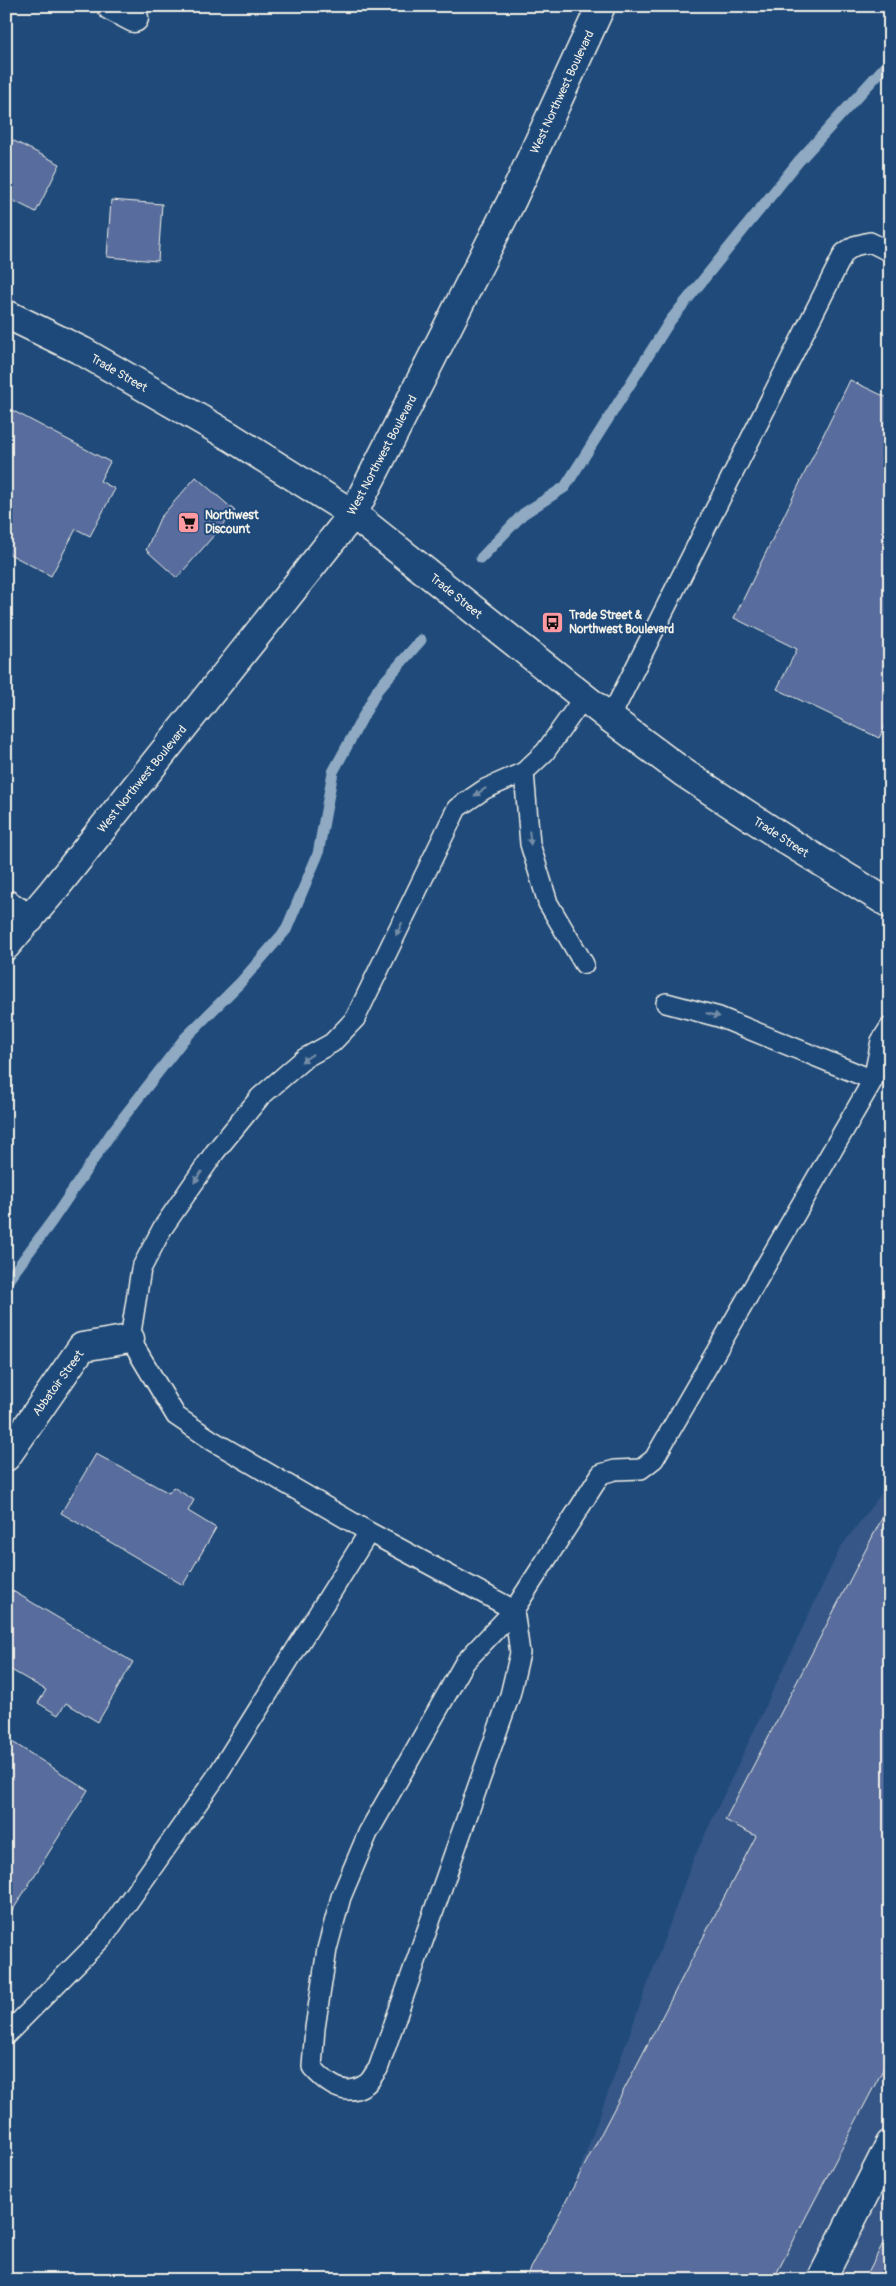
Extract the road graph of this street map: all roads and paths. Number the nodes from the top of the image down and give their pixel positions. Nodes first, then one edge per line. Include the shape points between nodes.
1 (601, 6) edge
2 (890, 252) edge
3 (6, 314) edge
4 (353, 514) junction
5 (584, 697) junction
6 (610, 718) junction
7 (524, 772) junction
8 (6, 904) edge
9 (890, 904) edge
10 (30, 919) junction
11 (6, 946) edge
12 (584, 964) dead end
13 (666, 1003) dead end
14 (890, 1027) edge
15 (873, 1080) junction
16 (130, 1339) junction
17 (6, 1457) edge
18 (369, 1532) junction
19 (514, 1610) junction
20 (6, 2035) edge
21 (890, 2144) edge
22 (820, 2280) edge

1 - 4 street, West Northwest Boulevard via 512,200
2 - 6 lane via 870,242 854,246 844,253
3 - 4 street, Trade Street via 90,356 231,437
4 - 5 street, Trade Street
4 - 10 street, West Northwest Boulevard
5 - 6 street, Trade Street
5 - 7 lane via 545,752
6 - 9 street, Trade Street via 708,789
7 -> 12 lane via 530,844 548,904
7 -> 16 lane via 485,789 457,808 355,1019 332,1043 305,1058 260,1098 210,1160 162,1229 141,1269
8 - 10 street
10 - 11 street, West Northwest Boulevard
13 -> 15 lane via 719,1016
14 - 15 lane via 882,1041
15 - 19 lane via 654,1459 642,1469 601,1474
16 - 17 street, Abbatoir Street via 82,1347
16 - 18 lane via 176,1416
18 - 19 lane
18 - 20 lane via 216,1777 105,1935
19 - 19 lane via 465,1662 368,1832 341,1897 327,1949 312,2067 323,2080 339,2088 352,2091 367,2084 378,2068 510,1695 520,1653
21 - 22 street

